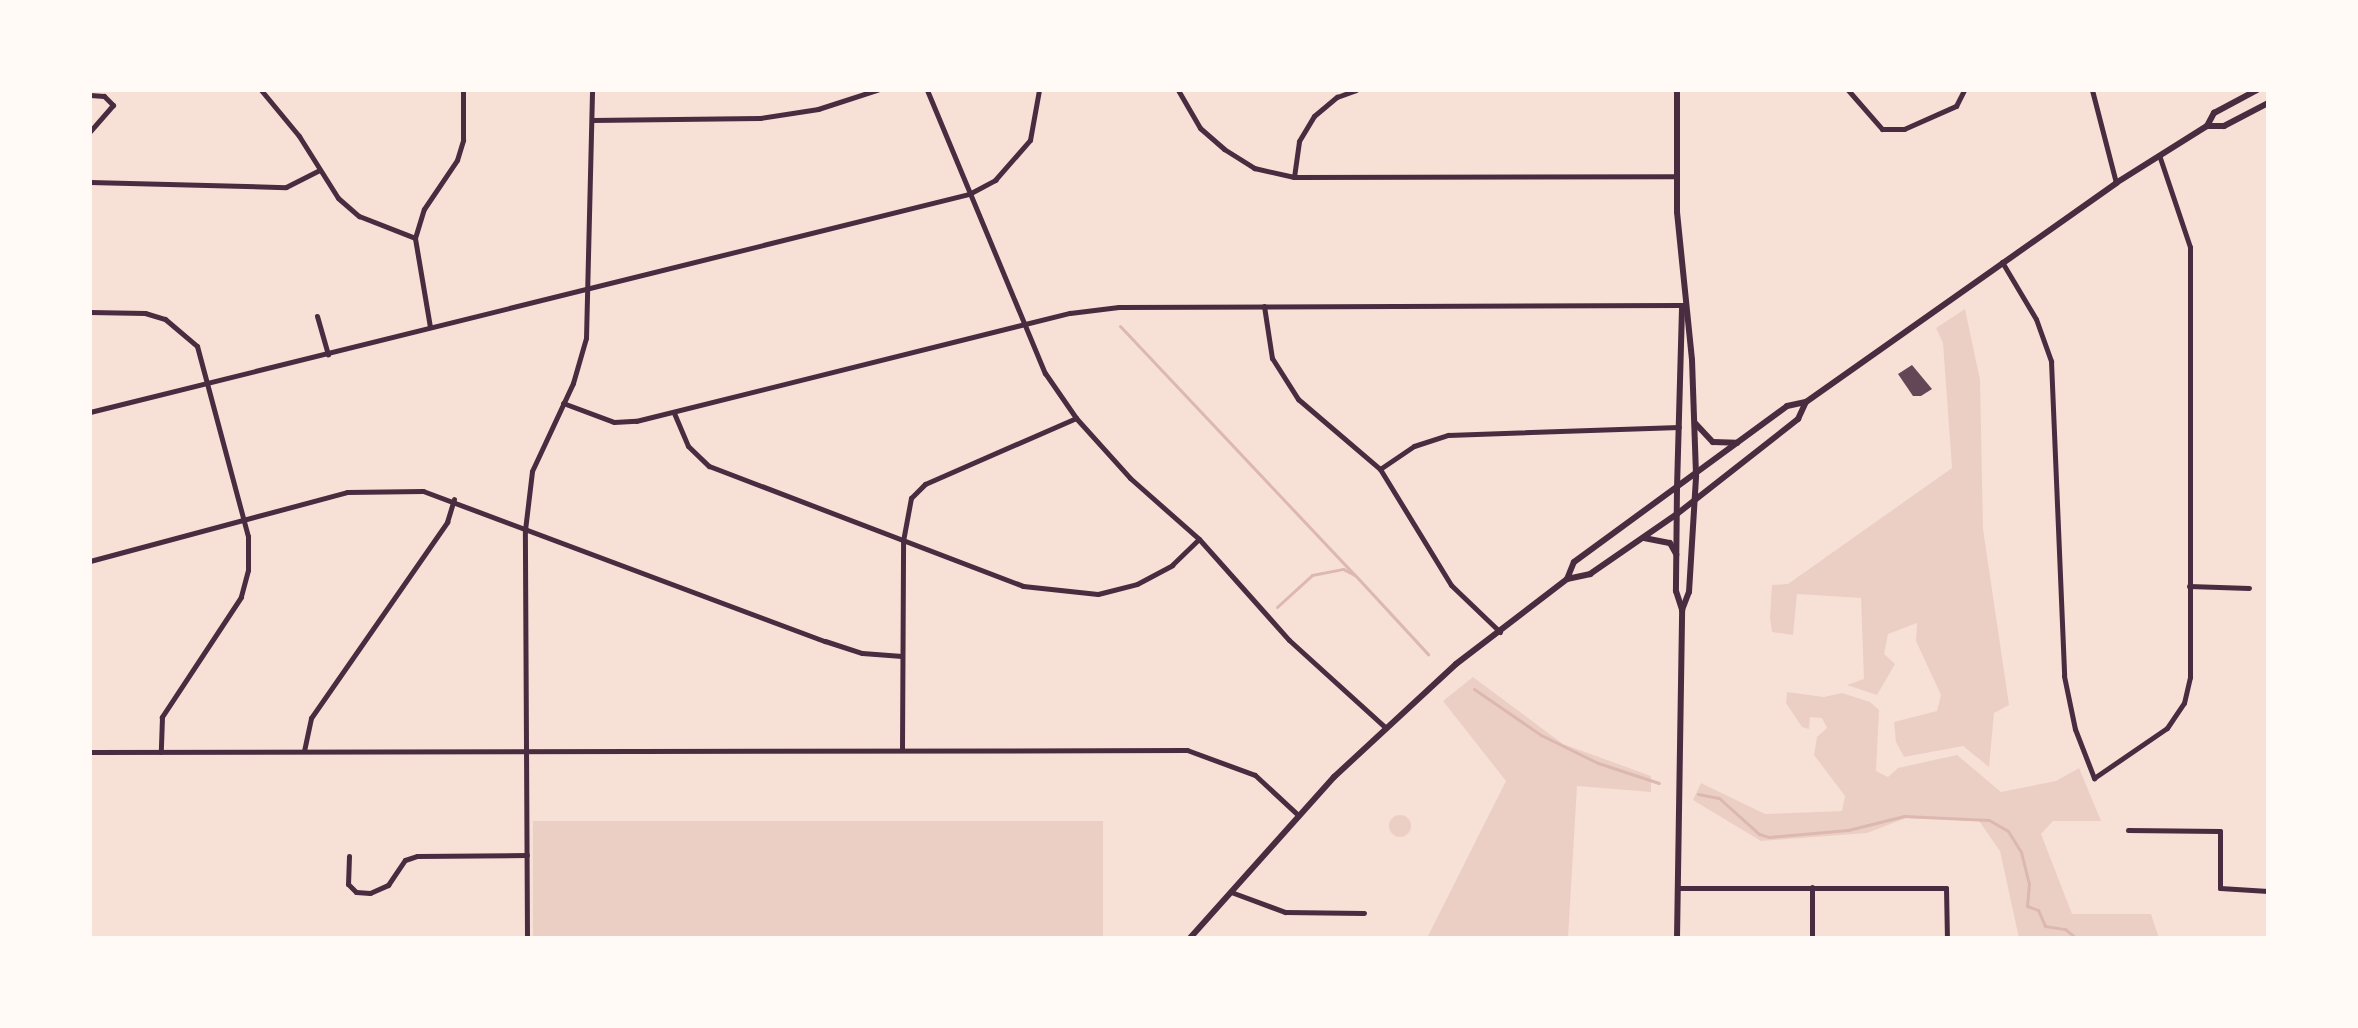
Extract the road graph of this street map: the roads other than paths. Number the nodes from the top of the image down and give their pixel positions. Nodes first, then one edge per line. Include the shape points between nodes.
1 (261, 90) edge
2 (463, 90) edge
3 (592, 90) edge
4 (877, 90) edge
5 (927, 90) edge
6 (1039, 90) edge
7 (1178, 90) edge
8 (1333, 90) edge
9 (1356, 90) edge
10 (1677, 90) edge
11 (1848, 90) edge
12 (1964, 90) edge
13 (2092, 90) edge
14 (2258, 90) edge
15 (90, 95) edge
16 (1337, 97) junction
17 (2267, 104) edge
18 (592, 120) junction
19 (2207, 126) junction
20 (90, 131) edge
21 (2159, 155) junction
22 (318, 171) junction
23 (1677, 176) junction
24 (1294, 177) junction
25 (90, 182) edge
26 (2116, 183) junction
27 (969, 194) junction
28 (415, 238) junction
29 (2002, 262) junction
30 (590, 288) junction
31 (1683, 305) junction
32 (1264, 306) junction
33 (90, 312) edge
34 (317, 316) dead end
35 (1023, 324) junction
36 (430, 327) junction
37 (328, 354) junction
38 (210, 382) junction
39 (1806, 402) junction
40 (563, 403) junction
41 (90, 412) edge
42 (674, 413) junction
43 (1076, 418) junction
44 (1695, 423) junction
45 (1679, 427) junction
46 (1740, 443) junction
47 (1380, 469) junction
48 (1696, 476) junction
49 (1677, 488) junction
50 (454, 499) junction
51 (1695, 499) junction
52 (1677, 514) junction
53 (244, 519) junction
54 (525, 530) junction
55 (1644, 538) junction
56 (1199, 539) junction
57 (903, 541) junction
58 (1677, 556) junction
59 (90, 561) edge
60 (1567, 579) junction
61 (2189, 586) junction
62 (2249, 588) dead end
63 (1682, 610) junction
64 (1500, 632) junction
65 (902, 656) junction
66 (1385, 727) junction
67 (902, 750) junction
68 (304, 751) junction
69 (527, 751) junction
70 (90, 752) edge
71 (161, 752) junction
72 (1298, 815) junction
73 (2128, 830) dead end
74 (527, 855) junction
75 (349, 856) dead end
76 (1812, 887) junction
77 (1677, 888) junction
78 (2268, 891) edge
79 (1231, 892) junction
80 (1364, 913) dead end
81 (527, 938) edge
82 (1190, 938) edge
83 (1677, 938) edge
84 (1812, 938) edge
85 (1947, 938) edge

1 - 22 street via 299,136
2 - 28 street via 463,140 457,160 424,209
3 - 18 street
4 - 18 street via 818,109 760,118
5 - 27 street
6 - 27 street via 1030,140 995,180
7 - 24 street via 1200,128 1224,149 1254,168
8 - 16 street
9 - 16 street
10 - 23 main road
11 - 12 street via 1882,129 1918,126 1960,99
13 - 26 street
14 - 17 main road
14 - 19 main road via 2214,113
15 - 20 street via 104,96 113,105
16 - 24 street via 1314,116 1299,141
17 - 19 main road via 2224,126
18 - 30 street
19 - 21 main road
21 - 26 main road
21 - 61 street via 2190,247
22 - 25 street via 286,187
22 - 28 street via 359,216
23 - 24 street
23 - 31 main road
26 - 29 main road
27 - 30 street
27 - 35 street
28 - 36 street
29 - 39 main road
29 - 61 street via 2036,319 2051,361 2064,676 2075,729 2094,778 2150,745 2184,703 2190,677
30 - 36 street
30 - 40 street via 582,360
31 - 32 street
31 - 44 main road
31 - 45 main road
32 - 35 street via 1119,307
32 - 47 street via 1272,358 1298,399
33 - 38 street via 145,313 174,325 197,346
34 - 37 street
35 - 42 street
35 - 43 street via 1045,373
36 - 37 street
37 - 38 street
38 - 41 street
38 - 53 street
39 - 46 main road via 1787,406
39 - 51 main road via 1798,419
40 - 42 street via 614,422
40 - 54 street via 532,471
42 - 57 street via 697,459
43 - 56 street via 1130,478
43 - 57 street via 925,484 911,498
44 - 46 main road via 1713,442
44 - 48 main road
45 - 47 street via 1448,435 1414,446
45 - 49 main road
46 - 48 main road
47 - 64 street via 1451,585
48 - 49 main road
48 - 51 main road
49 - 52 main road
49 - 60 main road via 1574,562
50 - 53 street via 411,490 347,492
50 - 54 street
50 - 68 street via 447,522 311,718
51 - 52 main road
51 - 63 main road via 1689,592
52 - 55 main road
52 - 58 main road
53 - 59 street
53 - 71 street via 249,559 241,597 162,717
54 - 65 street via 825,641 862,653
54 - 69 street
55 - 58 main road via 1670,543
55 - 60 main road via 1590,574
56 - 57 street via 1172,565 1137,584 1098,594 1023,586
56 - 66 street via 1289,640
57 - 65 street
58 - 63 main road via 1677,600
60 - 64 main road
61 - 62 street
63 - 77 main road
64 - 66 main road
65 - 67 street
66 - 72 main road
67 - 69 street
67 - 72 street via 1187,750 1255,775
68 - 69 street
68 - 71 street
69 - 74 street
70 - 71 street
72 - 79 main road
73 - 78 street via 2220,831 2220,888
74 - 75 street via 417,856 405,860 388,885 370,893 356,892 348,884
74 - 81 street
76 - 77 street
76 - 84 street
76 - 85 street via 1946,888
77 - 83 main road
79 - 80 street via 1285,912
79 - 82 main road

